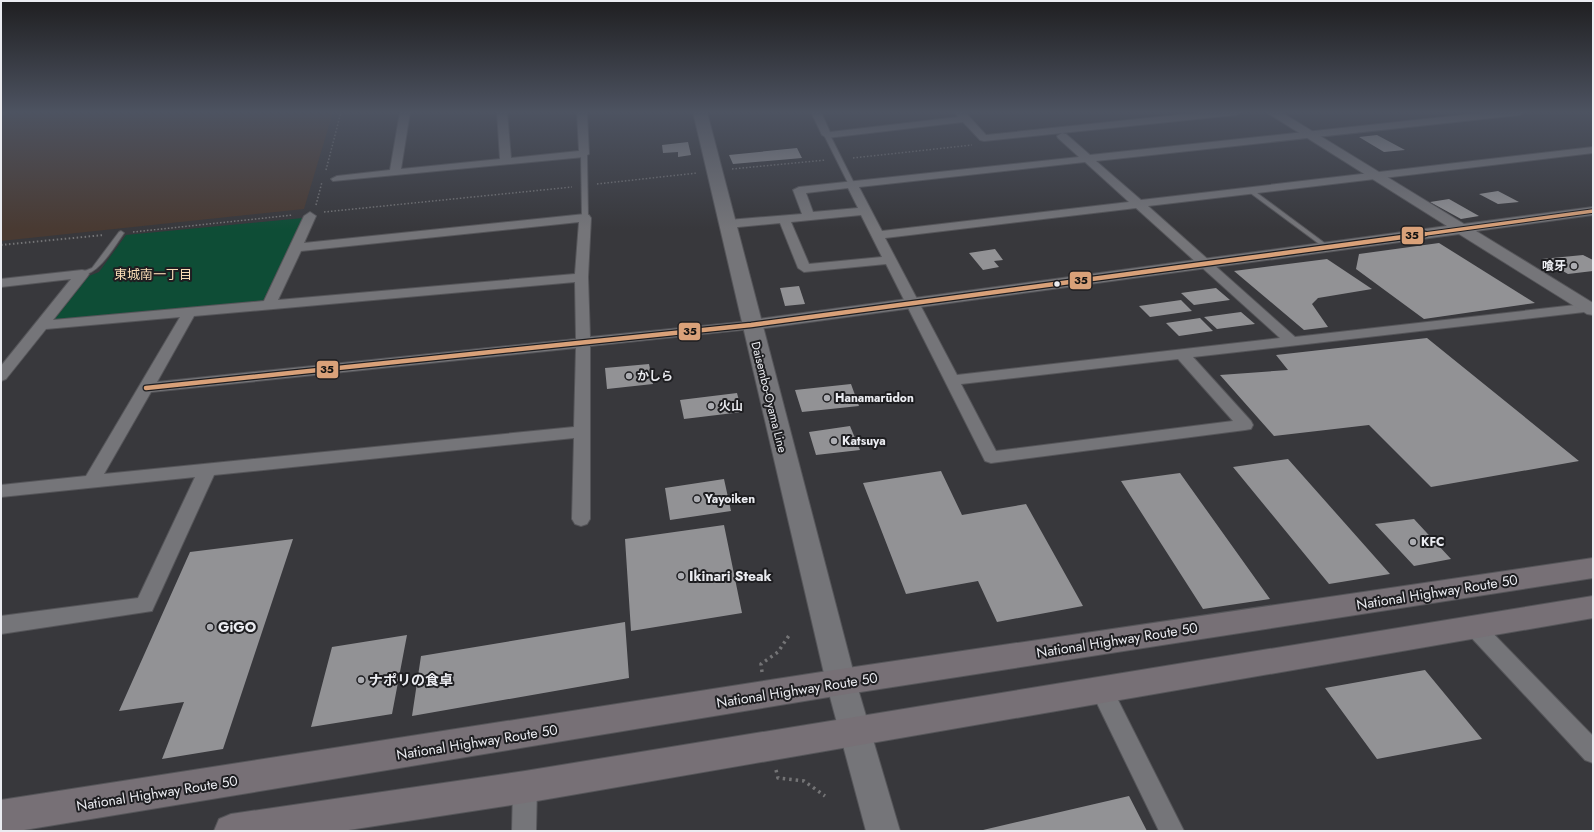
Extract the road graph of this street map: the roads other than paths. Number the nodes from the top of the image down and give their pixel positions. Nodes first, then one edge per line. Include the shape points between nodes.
1 (399, 151) edge
2 (505, 151) edge
3 (584, 151) edge
4 (709, 151) edge
5 (835, 151) edge
6 (1079, 151) edge
7 (1164, 151) edge
8 (1335, 151) edge
9 (1586, 151) edge
10 (584, 154) junction
11 (1088, 159) junction
12 (506, 162) junction
13 (395, 173) junction
14 (1375, 176) junction
15 (337, 179) dead end
16 (852, 185) junction
17 (1251, 191) junction
18 (1140, 205) junction
19 (866, 211) junction
20 (1593, 211) edge
21 (312, 212) road end
22 (809, 217) junction
23 (585, 218) junction
24 (784, 219) junction
25 (728, 224) junction
26 (1461, 229) junction
27 (121, 233) road end
28 (879, 235) junction
29 (296, 248) junction
30 (1328, 248) junction
31 (890, 260) junction
32 (1207, 264) junction
33 (82, 274) junction
34 (581, 277) junction
35 (1, 283) edge
36 (912, 304) junction
37 (268, 306) junction
38 (1592, 308) edge
39 (189, 312) junction
40 (42, 325) junction
41 (751, 325) junction
42 (1292, 341) junction
43 (583, 344) junction
44 (1182, 354) junction
45 (1, 376) edge
46 (953, 380) junction
47 (146, 388) junction
48 (582, 432) junction
49 (207, 471) junction
50 (92, 481) junction
51 (1, 491) edge
52 (581, 519) dead end
53 (1593, 568) edge
54 (1593, 607) edge
55 (1, 625) edge
56 (1474, 627) junction
57 (841, 682) junction
58 (1102, 691) junction
59 (854, 730) junction
60 (1593, 752) edge
61 (525, 787) junction
62 (1, 817) edge
63 (231, 831) edge
64 (524, 831) edge
65 (883, 831) edge
66 (1172, 831) edge

1 - 13 street
2 - 12 street
3 - 10 street
4 - 25 main road, Daisembo-Oyama Line
5 - 16 lane
6 - 11 street
7 - 11 street
8 - 14 street
9 - 14 street
10 - 12 street
10 - 23 lane
11 - 16 street
11 - 18 street
12 - 13 street
13 - 15 street
14 - 17 street
14 - 26 street
16 - 19 street
16 - 22 street via 799,190
17 - 18 street
17 - 30 lane
18 - 28 street
18 - 32 street
19 - 22 street
19 - 28 street
20 - 26 street
21 - 29 street
22 - 24 street
23 - 29 street
23 - 34 street
24 - 25 street
24 - 31 street via 804,268
25 - 41 main road, Daisembo-Oyama Line
26 - 30 street
26 - 38 street
27 - 33 lane via 94,269
28 - 31 street
29 - 37 street
30 - 32 street
31 - 36 street
32 - 36 street
32 - 42 street
33 - 35 street
33 - 40 street
34 - 37 street
34 - 43 street
36 - 41 street
36 - 46 street
37 - 39 street
38 - 42 street
39 - 40 street
39 - 47 street
40 - 45 street
41 - 43 street
41 - 57 main road, Daisembo-Oyama Line
42 - 44 street
43 - 47 street
43 - 48 street
44 - 46 street
44 - 46 street via 1245,425 991,457
47 - 50 street
48 - 49 street
48 - 52 street
49 - 50 street
49 - 55 street via 145,605
50 - 51 street
53 - 57 highway, National Highway Route 50
54 - 56 highway
56 - 58 highway
56 - 60 street
57 - 59 main road, Daisembo-Oyama Line
57 - 62 highway, National Highway Route 50
58 - 59 highway
58 - 66 street
59 - 61 highway
59 - 65 main road, Daisembo-Oyama Line
61 - 63 highway
61 - 64 street

